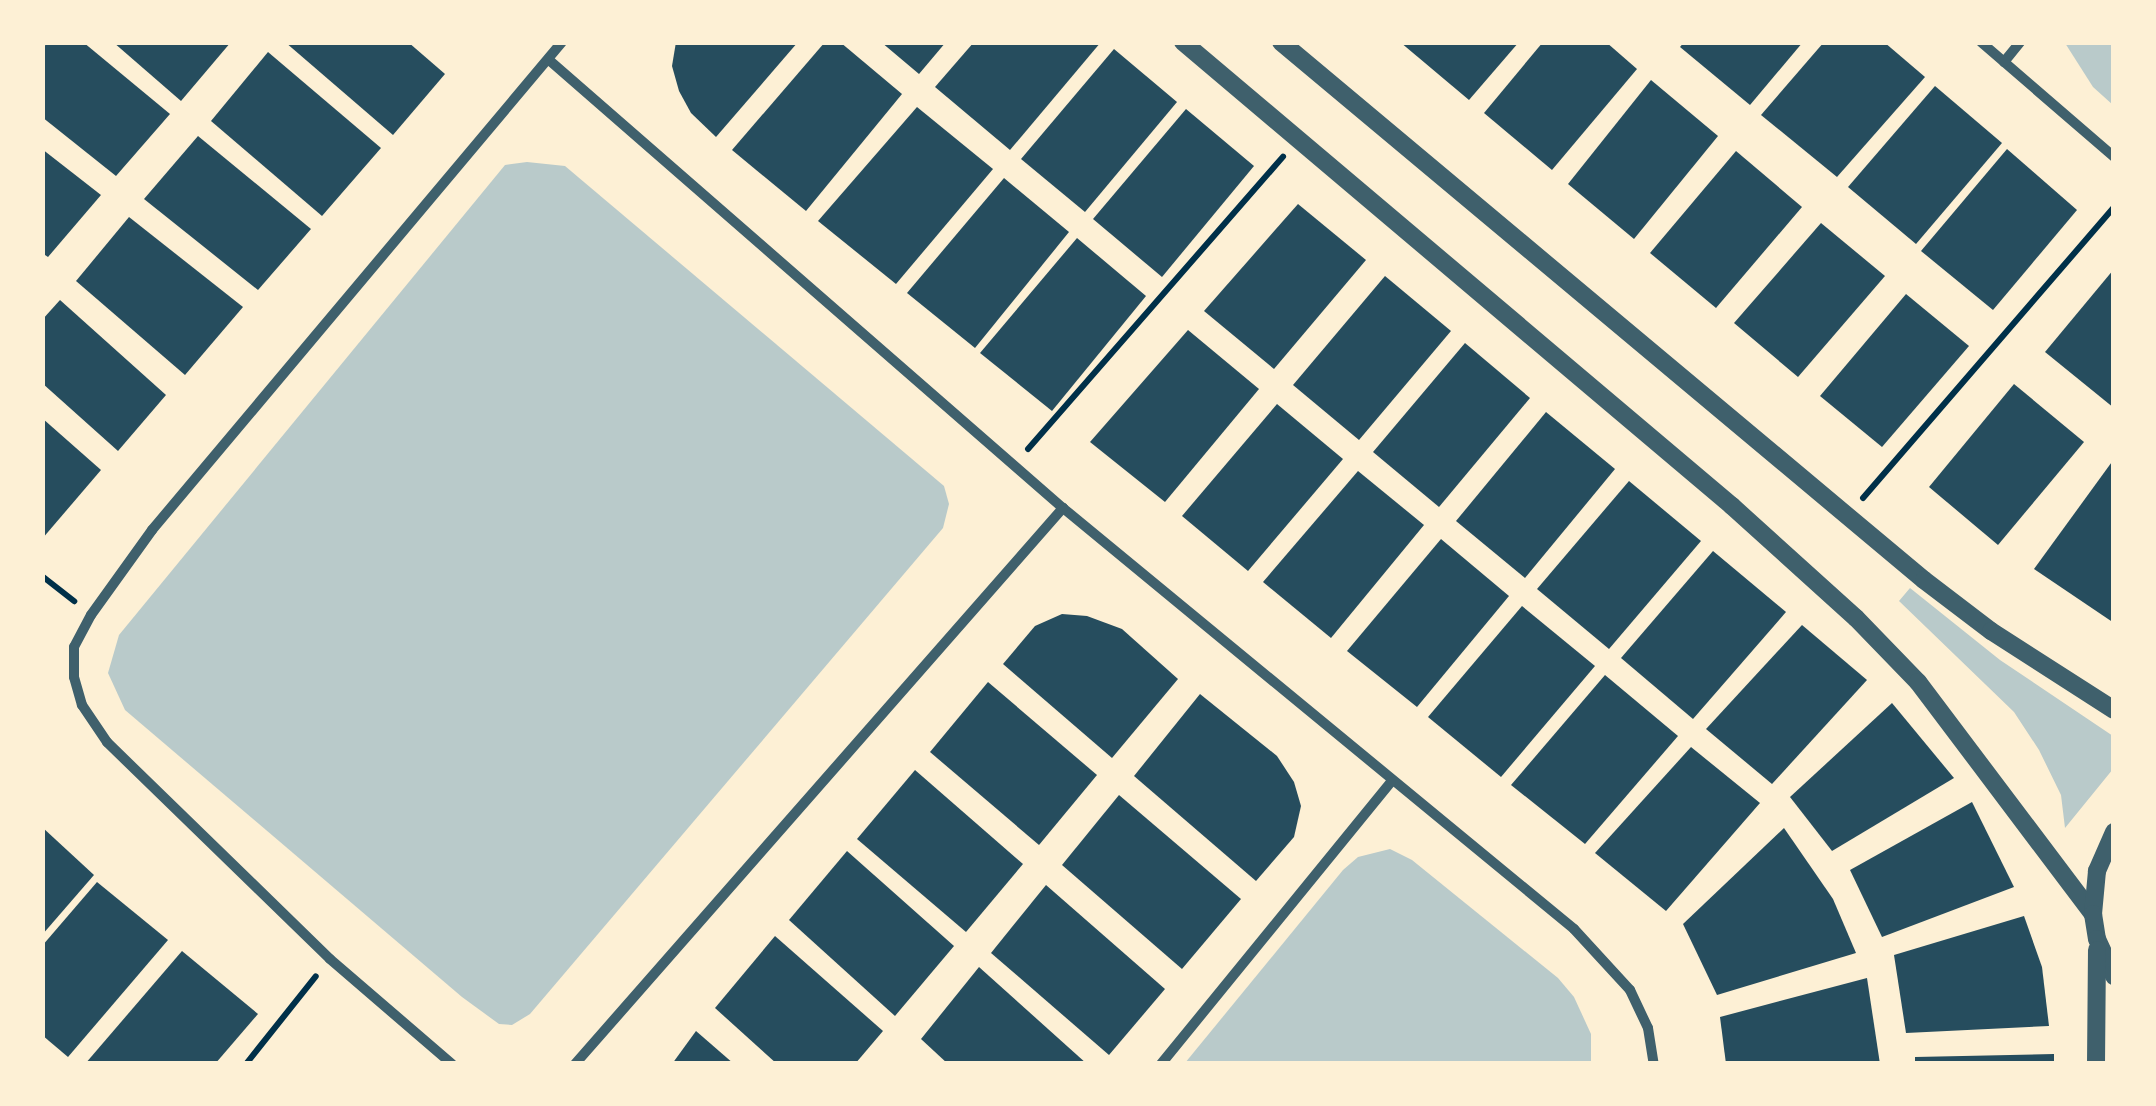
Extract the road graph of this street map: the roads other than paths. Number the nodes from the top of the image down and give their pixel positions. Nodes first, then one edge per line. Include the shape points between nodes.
1 (562, 42) edge
2 (1183, 42) edge
3 (1281, 42) edge
4 (1981, 42) edge
5 (2020, 42) edge
6 (549, 60) junction
7 (2004, 62) junction
8 (2114, 158) edge
9 (1063, 508) junction
10 (2114, 710) edge
11 (1391, 782) junction
12 (2114, 832) edge
13 (2093, 914) junction
14 (2097, 939) junction
15 (2114, 976) edge
16 (452, 1064) edge
17 (575, 1064) edge
18 (1161, 1064) edge
19 (1654, 1064) edge
20 (2096, 1064) edge

1 - 6 street
2 - 13 street via 1856,618 1918,682
3 - 10 street via 1847,518 1991,631
4 - 7 street
5 - 7 street
6 - 9 street
6 - 16 street via 152,530 74,646 82,705 107,742 330,960
7 - 8 street
9 - 11 street
9 - 17 street
11 - 18 street
11 - 19 street via 1606,959 1648,1028
12 - 13 street via 2097,871
13 - 14 street
14 - 15 street
14 - 20 street

